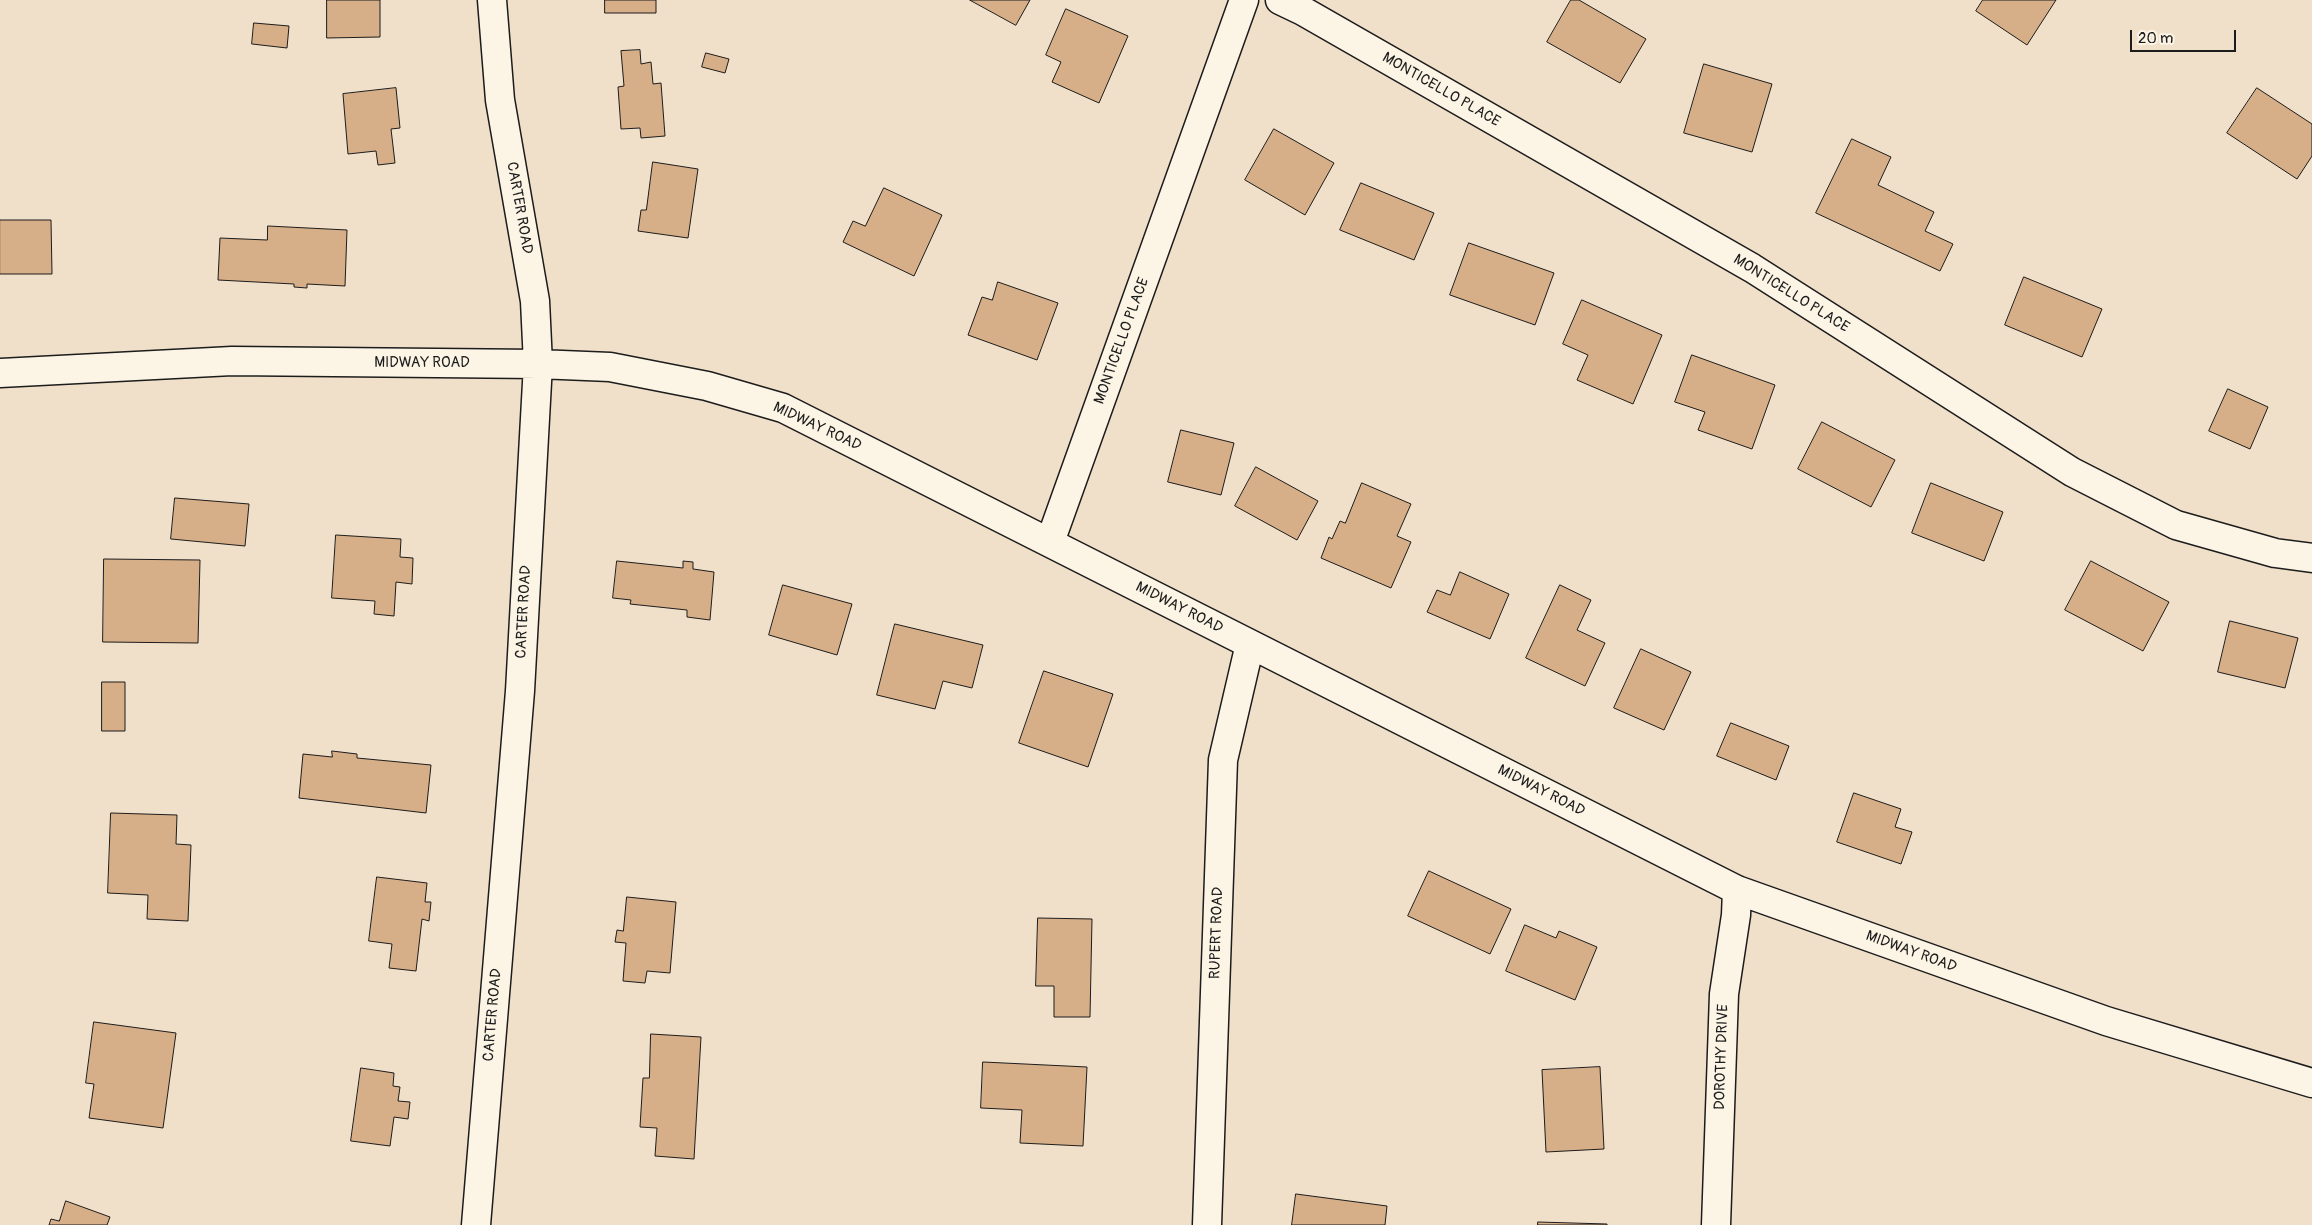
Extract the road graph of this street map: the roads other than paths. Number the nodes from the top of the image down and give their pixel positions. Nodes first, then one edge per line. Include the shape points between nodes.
1 (492, 0) edge
2 (1244, 0) edge
3 (1280, 0) edge
4 (538, 364) junction
5 (0, 373) edge
6 (1050, 542) junction
7 (2312, 558) edge
8 (1250, 644) junction
9 (1737, 890) junction
10 (2312, 1084) edge
11 (476, 1225) edge
12 (1207, 1225) edge
13 (1716, 1225) edge

1 - 4 street, CARTER ROAD via 500,100 535,301
2 - 6 street, MONTICELLO PLACE
3 - 7 street, MONTICELLO PLACE via 1752,268 2072,472 2176,525 2275,553
4 - 5 street, MIDWAY ROAD via 232,362
4 - 6 street, MIDWAY ROAD via 610,367 707,386 783,408
4 - 11 street, CARTER ROAD via 520,691
6 - 8 street, MIDWAY ROAD
8 - 9 street, MIDWAY ROAD
8 - 12 street, RUPERT ROAD via 1223,760
9 - 10 street, MIDWAY ROAD via 2106,1021
9 - 13 street, DOROTHY DRIVE via 1724,994

